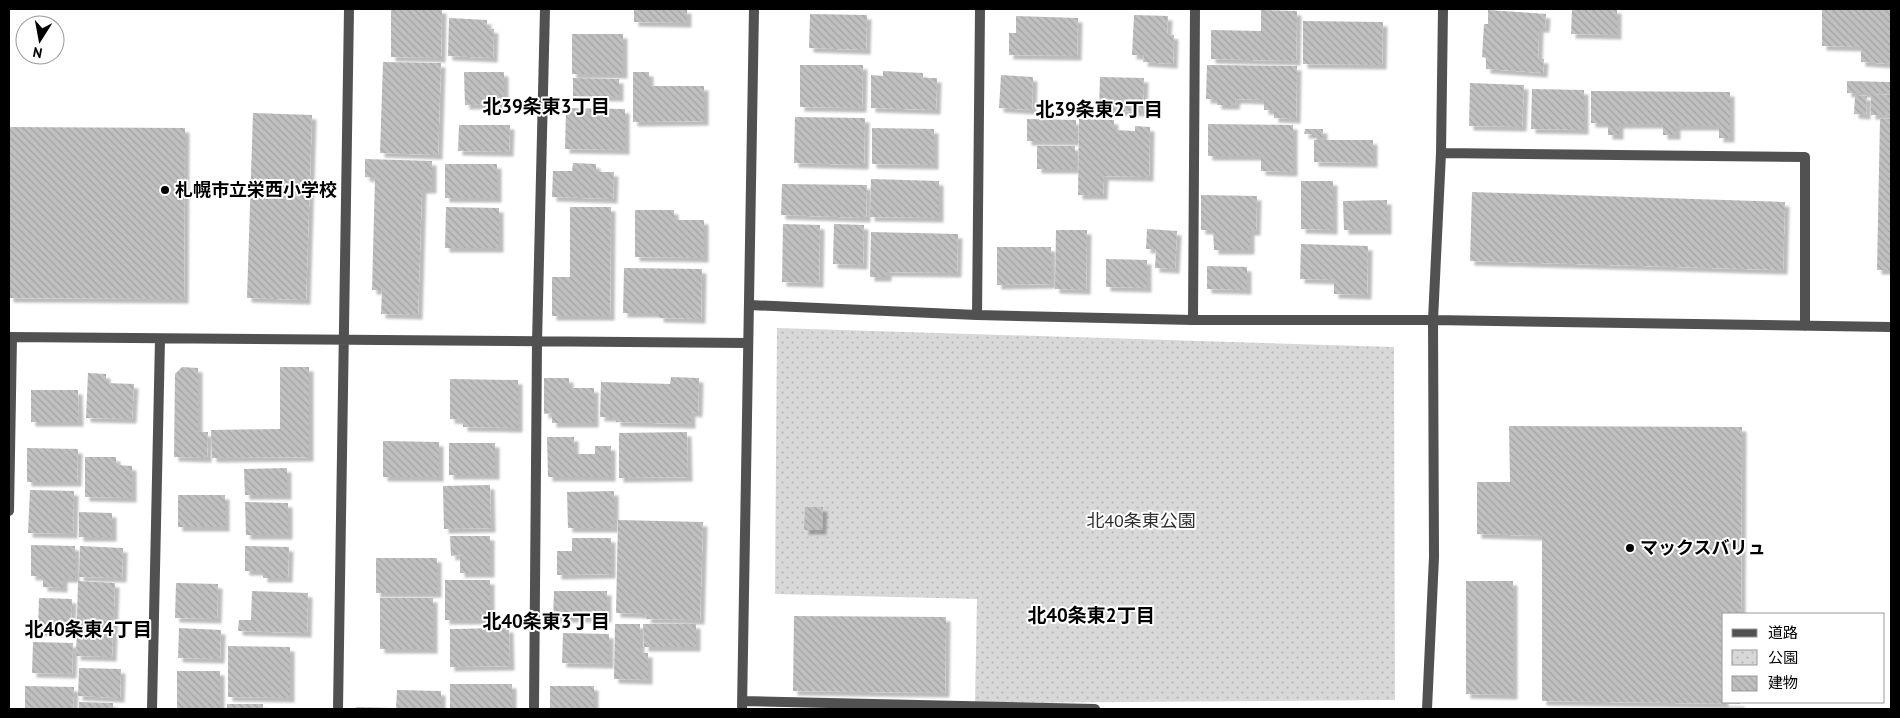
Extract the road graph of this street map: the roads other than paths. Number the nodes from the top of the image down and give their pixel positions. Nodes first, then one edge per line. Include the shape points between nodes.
1 (349, 9) edge
2 (544, 9) edge
3 (754, 9) edge
4 (980, 9) edge
5 (1195, 9) edge
6 (1443, 9) edge
7 (1441, 153) junction
8 (749, 305) junction
9 (978, 315) junction
10 (1193, 320) junction
11 (1432, 320) junction
12 (1805, 326) junction
13 (1891, 328) edge
14 (10, 337) edge
15 (160, 339) junction
16 (344, 340) junction
17 (537, 343) junction
18 (747, 343) junction
19 (9, 511) edge
20 (742, 705) edge
21 (152, 709) edge
22 (338, 709) edge
23 (534, 709) edge
24 (1095, 709) edge
25 (1427, 709) edge

1 - 16 street
2 - 17 street
3 - 8 street
4 - 9 street
5 - 10 street
6 - 7 street
7 - 11 street
7 - 12 street via 1805,157
8 - 9 street
8 - 18 street
9 - 10 street
10 - 11 street
11 - 12 street
11 - 25 street via 1434,557
12 - 13 street
14 - 15 street
14 - 19 street
15 - 16 street
15 - 21 street
16 - 17 street
16 - 22 street
17 - 18 street
17 - 23 street
18 - 20 street
20 - 24 street

